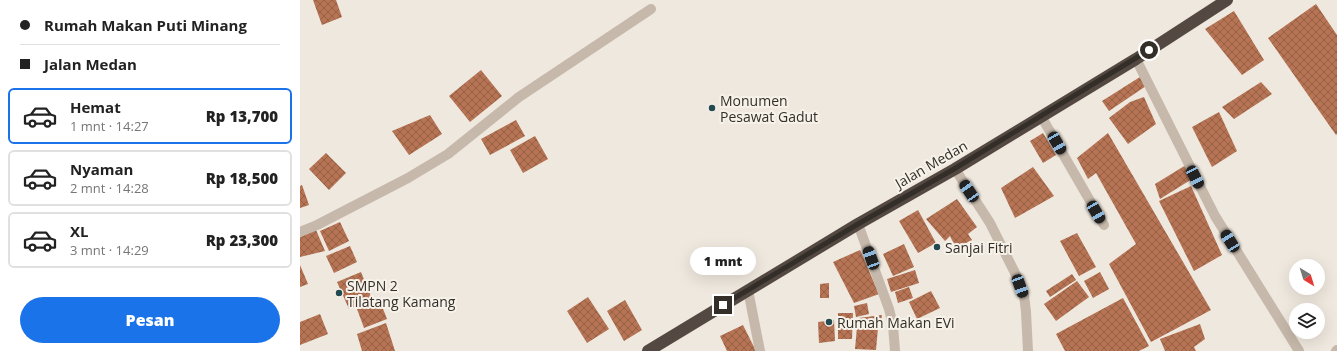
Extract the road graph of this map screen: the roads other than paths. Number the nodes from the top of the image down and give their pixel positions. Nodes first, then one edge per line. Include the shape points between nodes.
1 (1227, 0) edge
2 (651, 9) dead end
3 (1136, 58) junction
4 (1041, 116) junction
5 (954, 169) junction
6 (858, 224) junction
7 (1104, 225) dead end
8 (300, 232) edge
9 (748, 290) junction
10 (648, 351) edge
11 (760, 351) edge
12 (895, 351) edge
13 (1028, 351) edge
14 (1299, 351) edge

1 - 3 highway, Jalan Medan
2 - 8 street via 519,97 448,154 408,178
3 - 4 highway, Jalan Medan
3 - 14 street via 1215,216
4 - 5 highway, Jalan Medan
4 - 7 street
5 - 6 highway, Jalan Medan
5 - 13 street via 990,223 1017,277 1024,295
6 - 9 highway, Jalan Medan
6 - 12 street via 889,309
9 - 10 highway, Jalan Medan
9 - 11 street

